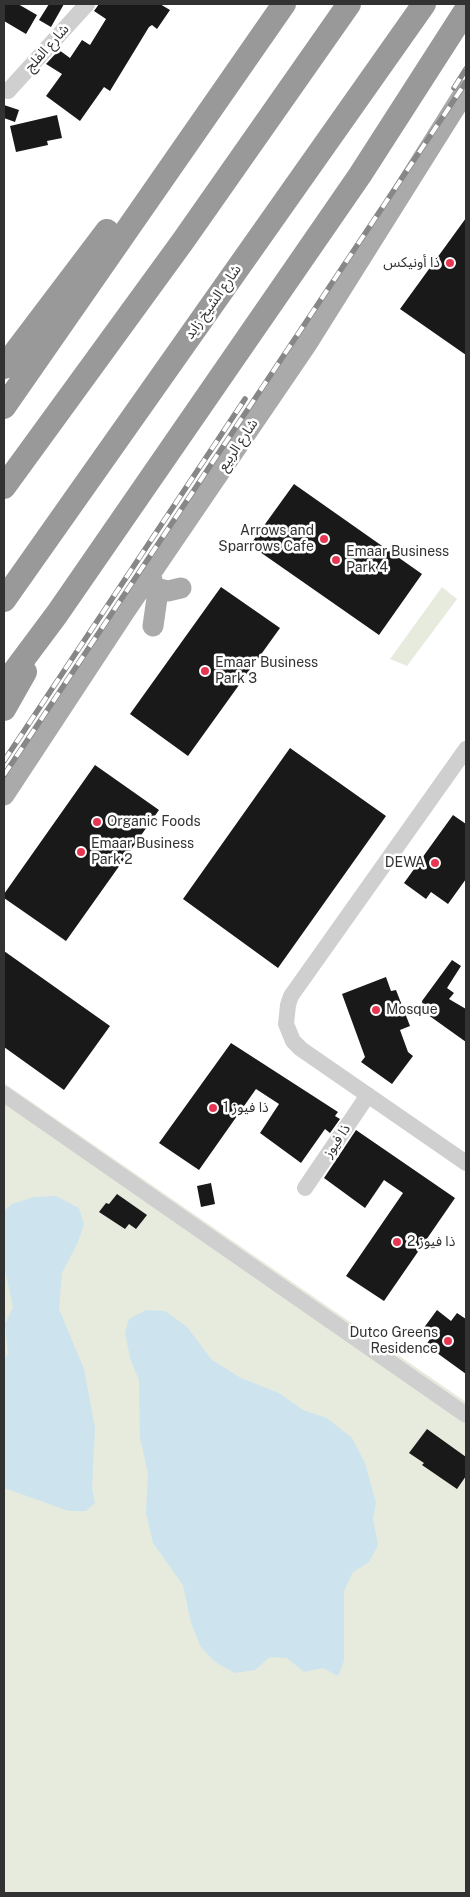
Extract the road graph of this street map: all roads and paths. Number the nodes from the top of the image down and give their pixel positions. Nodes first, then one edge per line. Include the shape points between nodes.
1 (87, 4) edge
2 (284, 4) edge
3 (349, 4) edge
4 (424, 4) edge
5 (466, 10) edge
6 (466, 90) edge
7 (8, 91) dead end
8 (198, 126) junction
9 (4, 367) edge
10 (4, 407) edge
11 (4, 487) edge
12 (153, 581) junction
13 (181, 588) dead end
14 (4, 600) edge
15 (58, 614) junction
16 (153, 626) dead end
17 (4, 685) edge
18 (4, 709) edge
19 (463, 759) edge
20 (4, 795) edge
21 (4, 1094) edge
22 (368, 1095) junction
23 (466, 1163) edge
24 (305, 1188) dead end
25 (466, 1415) edge

1 - 7 street, شارع الفلج
2 - 8 highway
3 - 11 highway via 183,241
4 - 14 highway, شارع الشيخ زايد
5 - 15 highway via 360,175
6 - 12 main road, شارع الربيع
8 - 9 highway via 164,154
8 - 10 highway
12 - 13 main road via 168,591
12 - 16 main road via 156,607
12 - 20 main road, شارع الربيع
15 - 17 highway
15 - 18 highway
19 - 22 street via 288,1005 286,1024 293,1041
21 - 25 street
22 - 23 street
22 - 24 street, ذا فيوز

